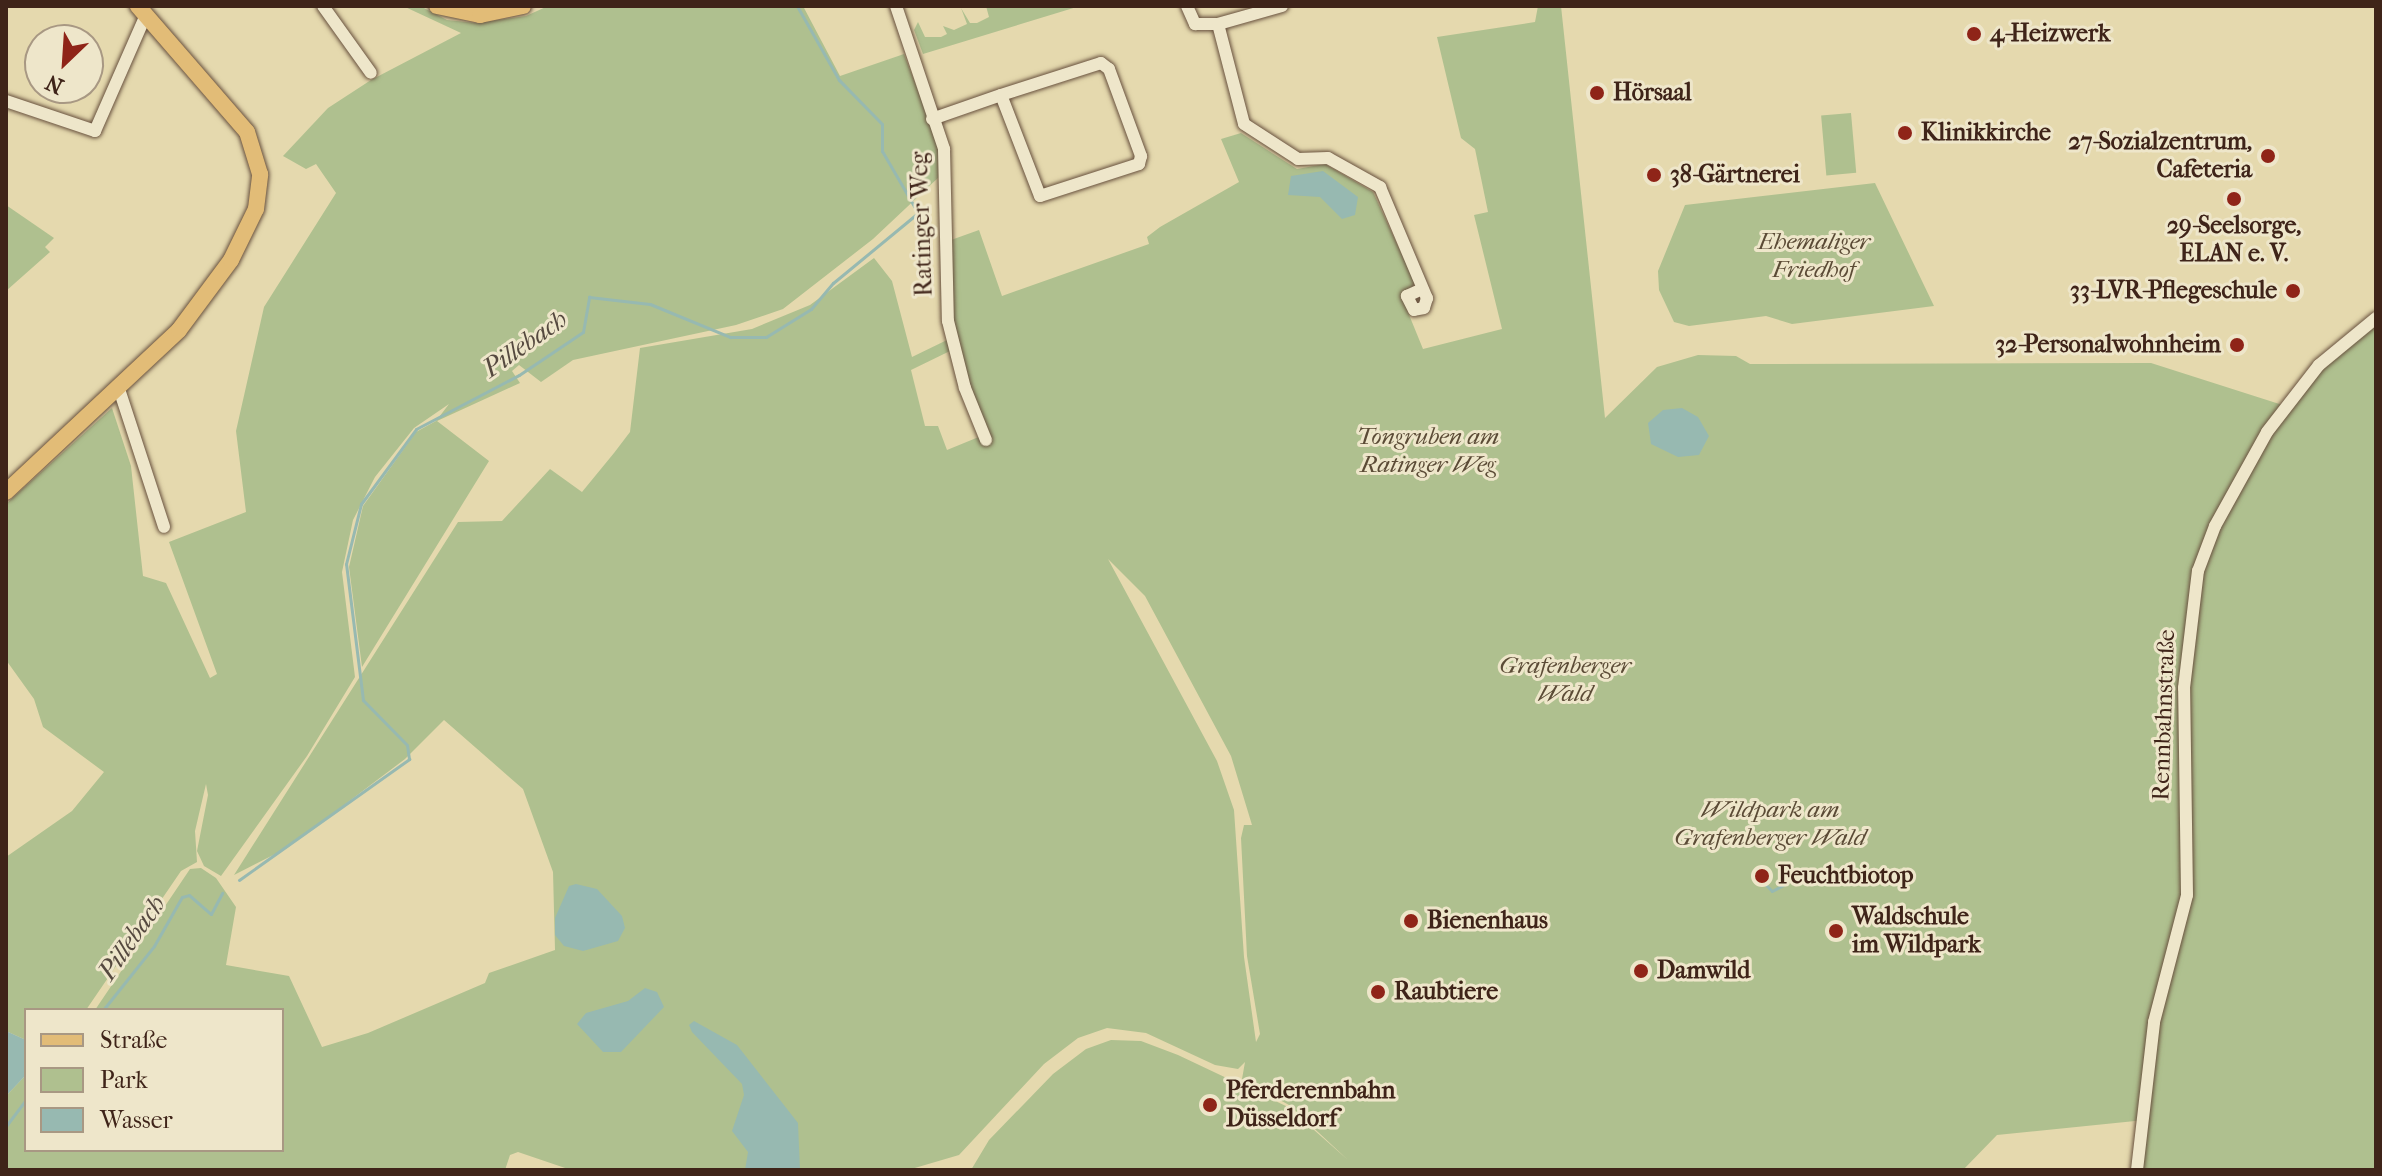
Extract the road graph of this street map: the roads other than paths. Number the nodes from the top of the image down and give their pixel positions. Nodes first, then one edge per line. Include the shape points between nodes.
1 (323, 6) edge
2 (437, 6) edge
3 (523, 6) edge
4 (896, 6) edge
5 (1187, 6) edge
6 (1282, 6) edge
7 (142, 11) edge
8 (1218, 24) junction
9 (371, 73) dead end
10 (1001, 95) junction
11 (6, 101) edge
12 (932, 119) junction
13 (1420, 290) dead end
14 (2376, 318) edge
15 (119, 389) junction
16 (986, 440) dead end
17 (6, 492) edge
18 (164, 527) dead end
19 (2137, 1170) edge

1 - 9 street
2 - 3 main road via 480,15
4 - 12 street, Ratinger Weg
5 - 8 street via 1195,24
6 - 8 street
7 - 11 street via 95,131
7 - 15 main road via 239,119 258,160 259,191 245,237 207,294 174,336
8 - 13 street via 1247,128 1302,161 1328,158 1380,187
10 - 10 street via 1040,196 1048,198 1139,164 1141,156 1104,64
10 - 12 street
12 - 16 street, Ratinger Weg via 944,149 948,321 965,388
14 - 19 street, Rennbahnstraße via 2319,365 2267,432 2215,526 2198,571 2184,688 2187,895 2154,1022
15 - 17 main road
15 - 18 street

